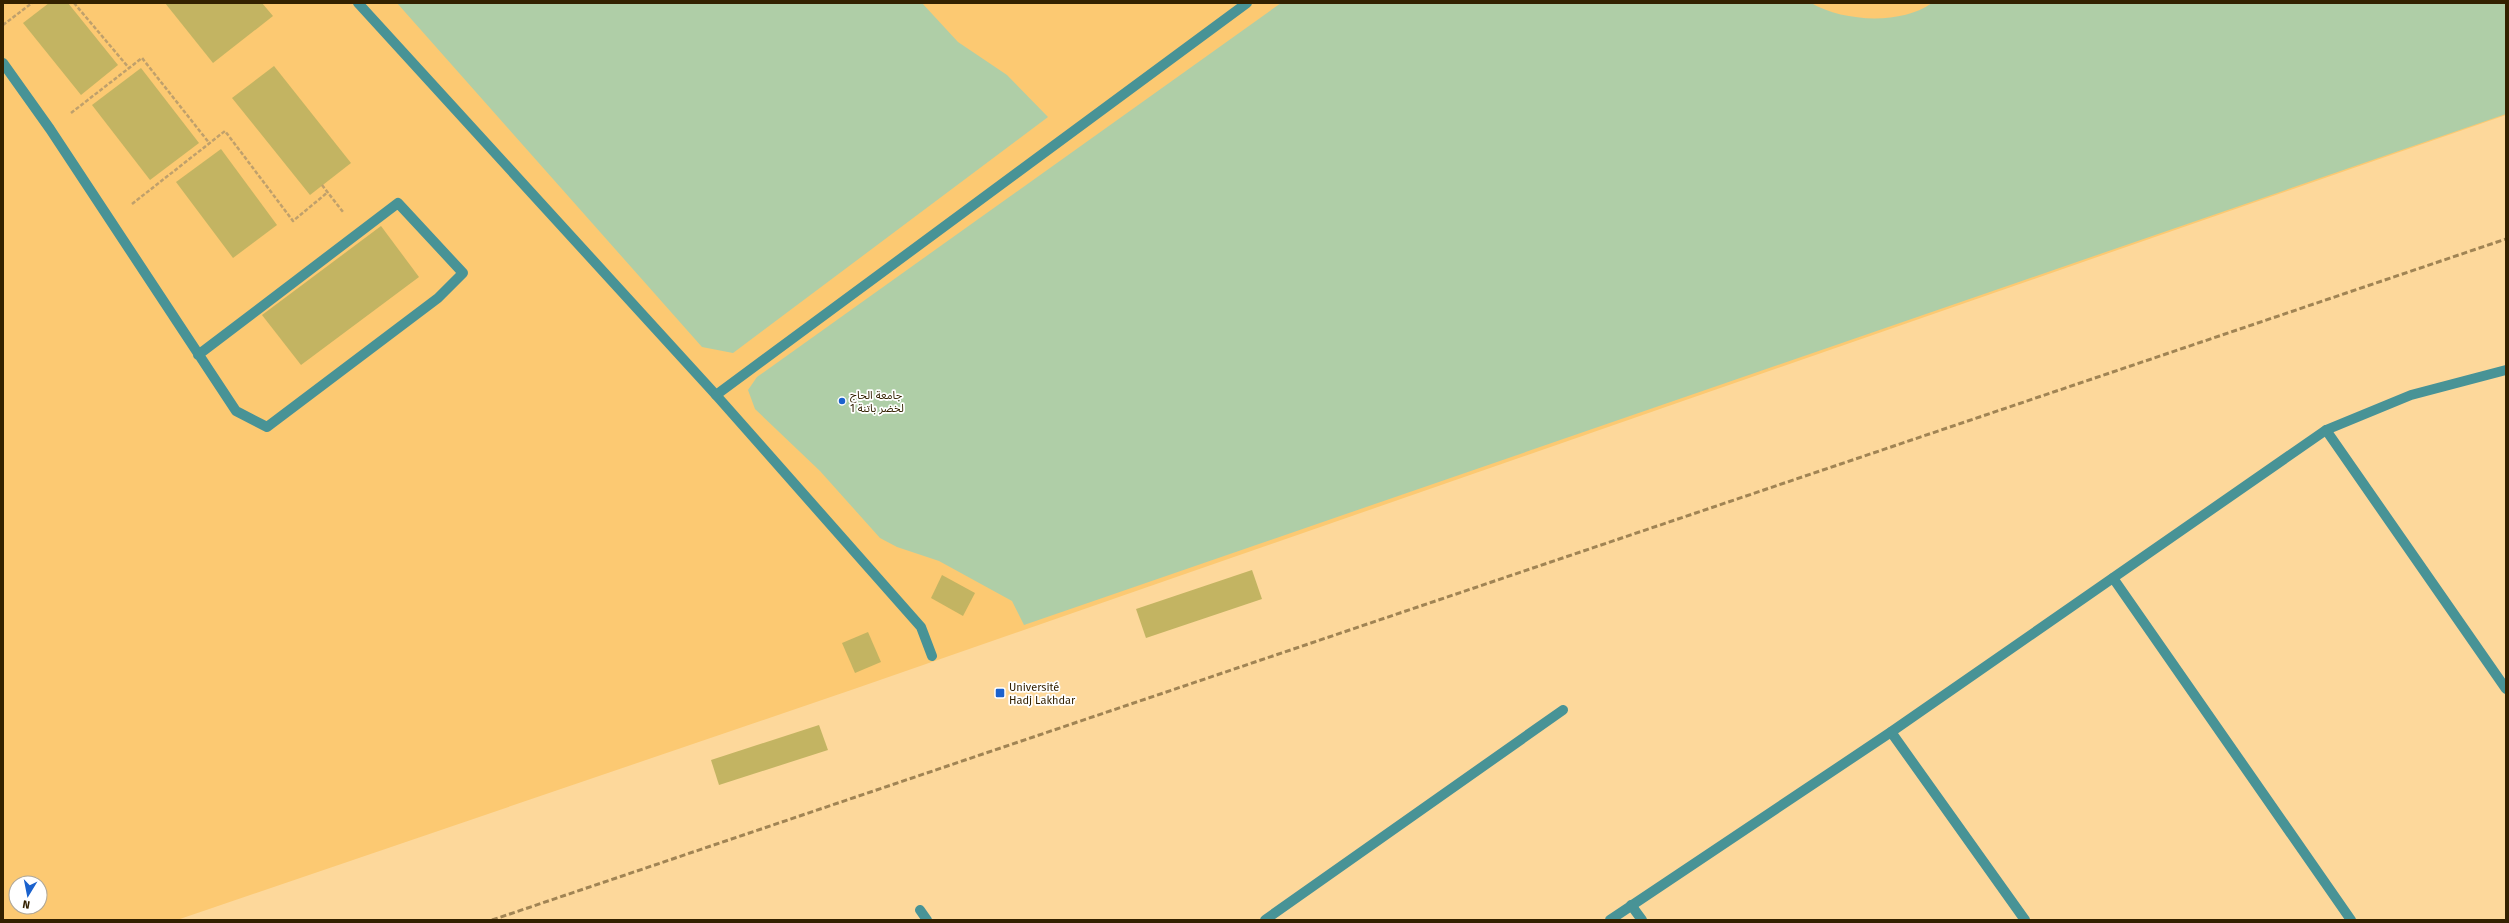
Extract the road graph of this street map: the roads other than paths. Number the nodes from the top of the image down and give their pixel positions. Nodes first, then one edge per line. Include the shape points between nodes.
1 (358, 3) edge
2 (1247, 3) edge
3 (3, 63) edge
4 (198, 355) junction
5 (2506, 370) edge
6 (716, 395) junction
7 (2326, 430) junction
8 (2113, 578) junction
9 (932, 656) dead end
10 (2502, 675) edge
11 (2506, 688) edge
12 (1563, 710) dead end
13 (1890, 732) junction
14 (1631, 905) junction
15 (920, 910) dead end
16 (927, 920) edge
17 (1266, 920) edge
18 (1610, 920) edge
19 (1642, 920) edge
20 (2025, 920) edge
21 (2351, 920) edge

1 - 6 street
2 - 6 street
3 - 4 street via 111,220
4 - 4 street via 236,411 267,427 438,298 463,273 398,203
5 - 7 street via 2412,395
6 - 9 street via 921,626
7 - 8 street
7 - 10 street
8 - 13 street
8 - 21 street
10 - 11 street
12 - 17 street
13 - 14 street
13 - 20 street
14 - 18 street
14 - 19 street
15 - 16 street

